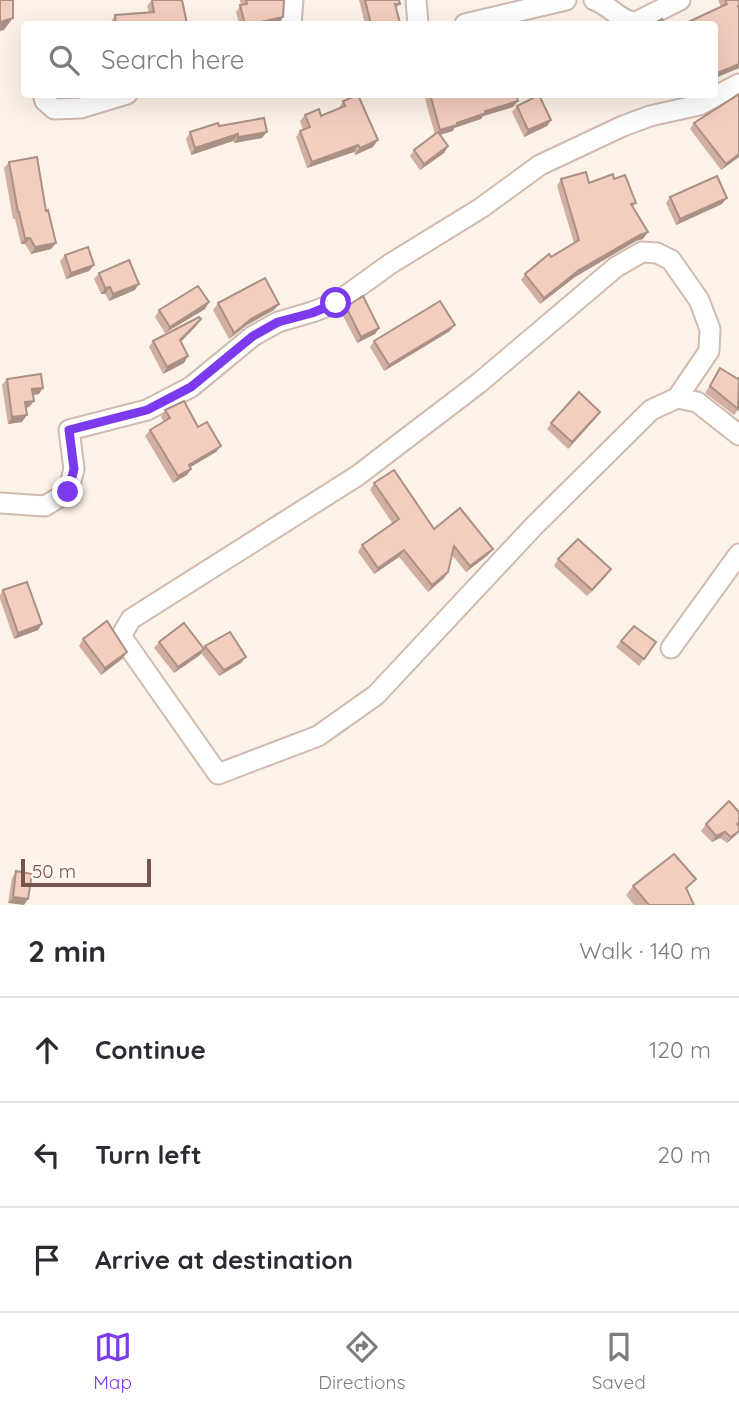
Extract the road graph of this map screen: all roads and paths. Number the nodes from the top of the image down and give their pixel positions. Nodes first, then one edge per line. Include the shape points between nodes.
1 (293, 0) edge
2 (416, 0) edge
3 (566, 0) edge
4 (594, 0) edge
5 (680, 0) edge
6 (291, 21) edge
7 (418, 21) edge
8 (478, 21) edge
9 (627, 21) edge
10 (638, 21) edge
11 (739, 83) edge
12 (718, 95) edge
13 (44, 98) edge
14 (114, 98) edge
15 (712, 98) edge
16 (677, 398) junction
17 (739, 435) edge
18 (0, 503) edge
19 (739, 554) edge
20 (671, 648) dead end

1 - 6 street
2 - 7 street
3 - 8 street
4 - 9 street
5 - 10 street
11 - 12 street
13 - 14 street via 54,109 81,108
15 - 18 street via 623,126 540,165 336,303 278,322 253,336 191,387 147,410 69,430 74,469 68,492 45,506
16 - 16 street via 709,351 710,329 699,300 671,260 642,252 616,267 479,383 357,476 131,619 121,636 218,774 318,736 376,695 621,439 651,410
16 - 17 street via 697,402
19 - 20 street

